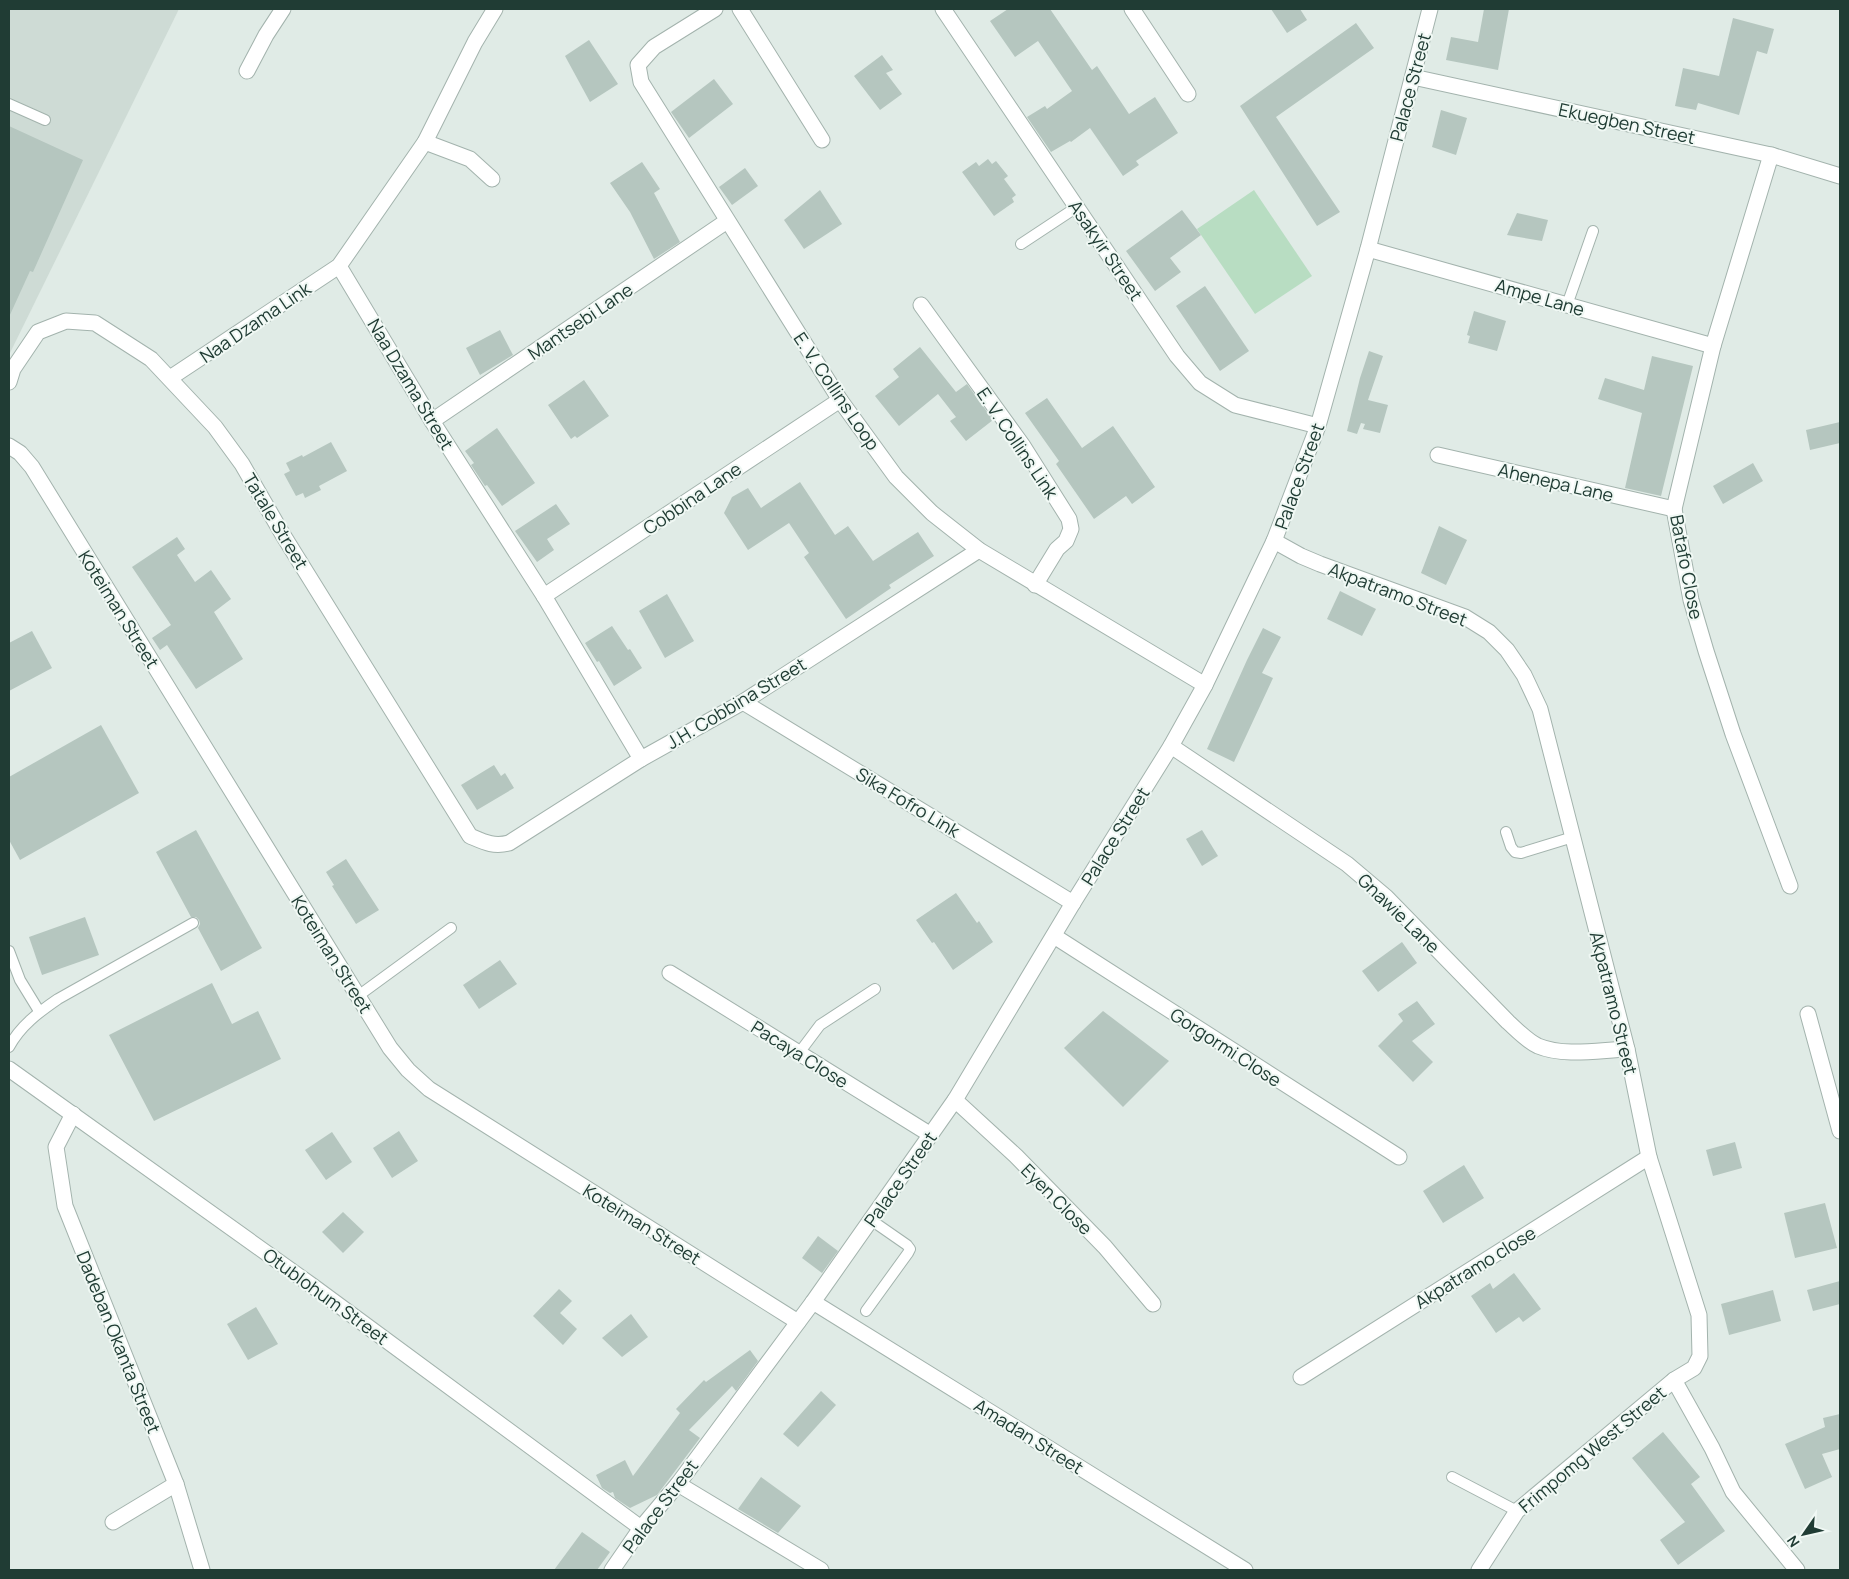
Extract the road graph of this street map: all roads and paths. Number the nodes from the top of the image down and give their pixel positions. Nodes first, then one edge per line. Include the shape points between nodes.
1 (284, 9) edge
2 (495, 9) edge
3 (715, 9) edge
4 (740, 9) edge
5 (943, 9) edge
6 (1132, 9) edge
7 (1430, 9) edge
8 (247, 71) dead end
9 (1413, 77) junction
10 (1188, 94) dead end
11 (9, 104) edge
12 (45, 120) dead end
13 (822, 140) dead end
14 (425, 142) junction
15 (1771, 155) junction
16 (1840, 176) edge
17 (492, 179) dead end
18 (1077, 207) junction
19 (727, 221) junction
20 (1593, 231) dead end
21 (1021, 244) dead end
22 (1368, 249) junction
23 (339, 266) junction
24 (922, 305) dead end
25 (1567, 305) junction
26 (1713, 346) junction
27 (170, 378) junction
28 (9, 382) edge
29 (840, 400) junction
30 (432, 421) junction
31 (1318, 426) junction
32 (9, 446) edge
33 (1438, 455) dead end
34 (1674, 509) junction
35 (1274, 541) junction
36 (979, 550) junction
37 (1035, 585) junction
38 (544, 596) junction
39 (1204, 685) junction
40 (743, 702) junction
41 (1171, 746) junction
42 (641, 759) junction
43 (1506, 832) dead end
44 (1573, 837) junction
45 (488, 844) joint
46 (1790, 886) dead end
47 (1073, 903) junction
48 (193, 923) dead end
49 (452, 928) dead end
50 (1054, 936) junction
51 (9, 950) edge
52 (670, 973) dead end
53 (874, 989) dead end
54 (358, 996) junction
55 (39, 1011) junction
56 (1808, 1014) dead end
57 (9, 1047) edge
58 (1627, 1049) junction
59 (799, 1053) junction
60 (9, 1069) edge
61 (955, 1100) junction
62 (73, 1114) junction
63 (1840, 1131) edge
64 (931, 1135) junction
65 (1399, 1157) dead end
66 (1649, 1157) junction
67 (871, 1220) junction
68 (813, 1302) junction
69 (1153, 1304) dead end
70 (866, 1311) dead end
71 (798, 1322) junction
72 (1301, 1377) dead end
73 (1674, 1380) junction
74 (1452, 1477) dead end
75 (176, 1484) junction
76 (678, 1484) junction
77 (1517, 1511) junction
78 (113, 1522) dead end
79 (641, 1528) junction
80 (1483, 1569) edge
81 (202, 1570) edge
82 (612, 1570) edge
83 (821, 1570) edge
84 (1245, 1570) edge
85 (1797, 1570) edge

1 - 8 street
2 - 14 street
3 - 19 street, E. V. Collins Loop via 654,47 638,65 641,82
4 - 13 street
5 - 18 street, Asakyir Street
6 - 10 street
7 - 9 street, Palace Street
9 - 15 street, Ekuegben Street
9 - 22 street, Palace Street
11 - 12 lane
14 - 17 street via 470,159
14 - 23 street
15 - 16 street, Ekuegben Street
15 - 26 street, Batafo Close
18 - 21 lane
18 - 31 street, Asakyir Street via 1177,356 1200,383 1235,405
19 - 29 street, E. V. Collins Loop
19 - 30 street, Mantsebi Lane
20 - 25 lane
22 - 25 street, Ampe Lane
22 - 31 street, Palace Street
23 - 27 street, Naa Dzama Link
23 - 30 street, Naa Dzama Street
24 - 37 street, E. V. Collins Link via 1023,446 1069,519 1071,529 1066,541 1057,549
25 - 26 street, Ampe Lane
26 - 34 street, Batafo Close
27 - 28 street, Tatale Street via 151,359 95,323 66,321 38,332 13,369
27 - 45 street, Tatale Street via 215,427 242,464 470,836
29 - 36 street, E. V. Collins Loop via 896,477 932,513
29 - 38 street, Cobbina Lane
30 - 38 street, Naa Dzama Street
31 - 35 street, Palace Street
32 - 54 street, Koteiman Street via 32,467
33 - 34 street, Ahenepa Lane
34 - 46 street, Batafo Close via 1691,600 1706,651 1732,734
35 - 39 street, Palace Street
35 - 44 street, Akpatramo Street via 1320,564 1464,617 1489,632 1507,650 1524,675 1540,709
36 - 37 street, E. V. Collins Loop
36 - 40 street, J.H. Cobbina Street
37 - 39 street, E. V. Collins Loop
38 - 42 street, Naa Dzama Street
39 - 41 street, Palace Street
40 - 42 street, J.H. Cobbina Street
40 - 47 street, Sika Fofro Link
41 - 47 street, Palace Street
41 - 58 street, Gnawie Lane via 1346,864 1386,897 1521,1035 1553,1050
42 - 45 street, J.H. Cobbina Street via 509,843
43 - 44 lane via 1511,847 1521,853
44 - 58 street, Akpatramo Street
47 - 50 street, Palace Street
48 - 55 lane
49 - 54 lane
50 - 61 street, Palace Street
50 - 65 street, Gorgormi Close
51 - 55 lane via 20,980
52 - 59 street, Pacaya Close
53 - 59 lane via 820,1025
54 - 71 street, Koteiman Street via 390,1048 429,1089
55 - 57 lane
56 - 63 street
58 - 66 street, Akpatramo Street
59 - 64 street, Pacaya Close
60 - 62 street, Otublohum Street
61 - 64 street, Palace Street
61 - 69 street, Eyen Close via 1016,1156 1105,1247
62 - 75 street, Dadeban Okanta Street via 56,1147 65,1206
62 - 79 street, Otublohum Street via 314,1286
64 - 67 street, Palace Street
66 - 72 street, Akpatramo close
66 - 73 street, Akpatramo Street via 1699,1315 1700,1356 1694,1368
67 - 68 street, Palace Street
67 - 70 lane via 910,1249
68 - 71 street, Palace Street
68 - 84 street, Amadan Street
71 - 76 street, Palace Street
73 - 77 street, Frimpomg West Street
73 - 85 street via 1733,1492
74 - 77 lane
75 - 78 street
75 - 81 street, Dadeban Okanta Street
76 - 79 street, Palace Street
76 - 83 street
77 - 80 street, Frimpomg West Street
79 - 82 street, Palace Street

